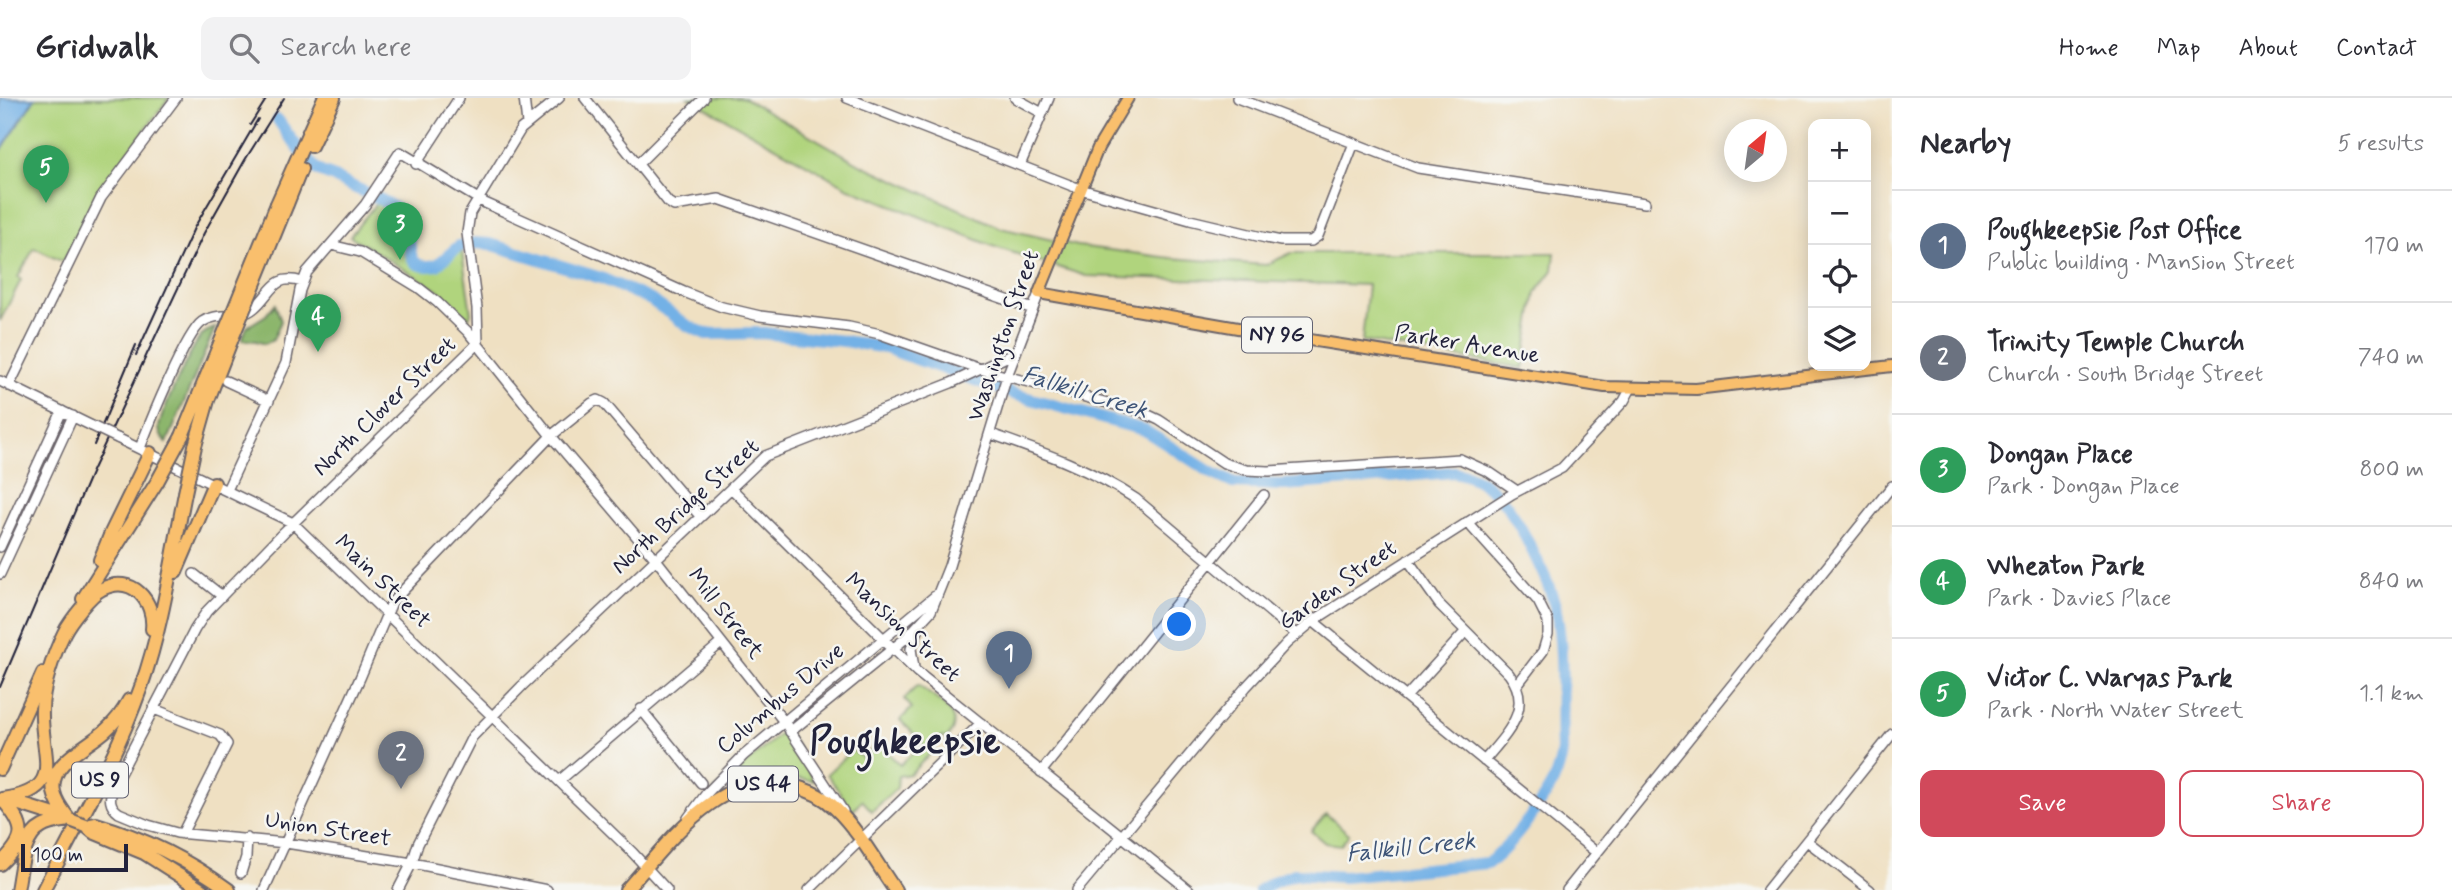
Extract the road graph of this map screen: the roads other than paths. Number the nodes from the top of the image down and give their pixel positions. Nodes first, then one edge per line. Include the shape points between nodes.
1 (176, 98) edge
2 (324, 98) edge
3 (334, 98) edge
4 (458, 98) edge
5 (524, 98) edge
6 (559, 98) edge
7 (585, 98) edge
8 (704, 98) edge
9 (1015, 98) edge
10 (1049, 98) edge
11 (1128, 98) edge
12 (1237, 98) edge
13 (853, 99) edge
14 (1042, 113) junction
15 (527, 124) junction
16 (310, 139) junction
17 (1354, 143) junction
18 (416, 164) junction
19 (638, 164) junction
20 (1020, 165) junction
21 (1080, 189) junction
22 (478, 199) junction
23 (1645, 203) dead end
24 (331, 245) junction
25 (302, 282) junction
26 (1039, 293) junction
27 (1033, 309) junction
28 (226, 341) junction
29 (478, 343) junction
30 (1015, 353) junction
31 (1892, 366) edge
32 (982, 370) junction
33 (1007, 379) junction
34 (226, 381) dead end
35 (5, 384) edge
36 (1631, 388) junction
37 (269, 401) junction
38 (62, 411) junction
39 (73, 416) junction
40 (991, 434) junction
41 (551, 436) junction
42 (145, 451) junction
43 (214, 483) junction
44 (1892, 486) edge
45 (731, 488) junction
46 (227, 490) junction
47 (1517, 491) junction
48 (1264, 495) dead end
49 (700, 516) junction
50 (1467, 522) junction
51 (293, 523) junction
52 (0, 547) edge
53 (655, 558) junction
54 (1408, 560) junction
55 (1210, 562) junction
56 (0, 572) edge
57 (194, 574) dead end
58 (85, 595) junction
59 (936, 595) junction
60 (222, 596) junction
61 (387, 613) junction
62 (161, 615) junction
63 (926, 619) junction
64 (1313, 621) junction
65 (1466, 631) junction
66 (64, 633) junction
67 (1296, 634) junction
68 (884, 640) junction
69 (721, 643) junction
70 (893, 649) junction
71 (149, 661) junction
72 (915, 669) junction
73 (1517, 685) junction
74 (1406, 696) junction
75 (154, 709) junction
76 (641, 709) junction
77 (491, 715) junction
78 (981, 723) junction
79 (787, 727) junction
80 (1892, 734) edge
81 (1485, 761) junction
82 (0, 769) edge
83 (1041, 772) junction
84 (559, 781) junction
85 (701, 783) dead end
86 (1, 799) edge
87 (111, 802) joint
88 (71, 820) junction
89 (86, 826) junction
90 (852, 828) junction
91 (182, 834) junction
92 (675, 836) junction
93 (1121, 836) junction
94 (247, 838) junction
95 (860, 840) junction
96 (1807, 841) junction
97 (286, 843) junction
98 (1597, 853) junction
99 (412, 863) junction
100 (0, 864) edge
101 (646, 867) junction
102 (241, 873) dead end
103 (17, 890) edge
104 (43, 890) edge
105 (202, 890) edge
106 (229, 890) edge
107 (264, 890) edge
108 (398, 890) edge
109 (544, 890) edge
110 (626, 890) edge
111 (667, 890) edge
112 (809, 890) edge
113 (895, 890) edge
114 (1077, 890) edge
115 (1189, 890) edge
116 (1567, 890) edge
117 (1768, 890) edge
118 (1870, 890) edge

1 - 35 street via 96,208
2 - 16 highway, US 9
3 - 16 highway, US 9
4 - 18 street
5 - 15 street
6 - 15 street
7 - 19 street
8 - 19 street
9 - 14 street
10 - 14 street
11 - 21 main road, Washington Street
12 - 17 street
13 - 20 street
14 - 20 street
15 - 22 street
16 - 28 highway, US 9, bridge
17 - 21 street via 1318,236 1311,241 1266,238
17 - 23 street via 1418,168
18 - 22 street
18 - 24 street via 400,152 369,200
19 - 27 street via 674,206 726,201
20 - 21 street
21 - 26 main road, Washington Street
22 - 29 street, North Clover Street via 467,233
22 - 32 street via 722,307 880,334
24 - 25 street
24 - 29 street, Mill Street via 359,252 429,295
25 - 37 street via 286,363
25 - 42 street via 280,281 248,313 213,317 200,324 163,393
26 - 27 street, Washington Street
26 - 36 main road, Parker Avenue / NY 9G via 1365,350
27 - 30 street, Washington Street
28 - 58 highway, US 9, bridge via 183,436
28 - 62 highway, US 9, bridge via 195,446
29 - 41 street, Mill Street
29 - 51 street, North Clover Street
30 - 32 street, North Bridge Street
30 - 33 street, Washington Street
31 - 36 main road, Parker Avenue / NY 9G via 1710,388
32 - 33 street
32 - 45 street, North Bridge Street via 777,450
33 - 40 street, Washington Street
33 - 47 street via 1151,416 1213,457 1246,470 1460,459 1489,471
34 - 37 street
35 - 38 street, Main Street
36 - 47 street, Garden Street via 1567,464
37 - 46 street
38 - 39 street, Main Street
38 - 52 street
39 - 42 street, Main Street, bridge
39 - 56 street
40 - 55 street via 1085,469 1121,488
40 - 59 street, Washington Street
41 - 49 street via 592,403 604,403
41 - 53 street, Mill Street
41 - 61 street via 392,602
42 - 43 street, Main Street
42 - 58 highway
43 - 46 street, Main Street
43 - 62 highway
44 - 98 street
45 - 49 street, North Bridge Street
45 - 68 street, Mansion Street
46 - 51 street, Main Street
47 - 50 street, Garden Street
48 - 55 street
49 - 53 street, North Bridge Street
50 - 54 street, Garden Street
50 - 73 street via 1538,601 1548,621 1543,651
51 - 60 street, North Clover Street
51 - 61 street, Main Street
53 - 69 street, Mill Street
53 - 77 street, North Bridge Street
54 - 64 street, Garden Street
54 - 65 street via 1439,604
55 - 67 street
55 - 83 street
57 - 60 street
58 - 66 highway, US 9
59 - 63 street, Washington Street
59 - 68 street, Washington Street
60 - 75 street, North Clover Street via 198,623
61 - 77 street, Main Street
61 - 97 street
62 - 71 highway, US 9
63 - 70 street, Washington Street
63 - 72 street via 912,646
64 - 67 street, Garden Street
64 - 74 street
65 - 73 street
65 - 74 street
66 - 71 highway via 97,592 114,585 129,587 151,608
66 - 82 highway, US 9
66 - 86 highway via 42,700 45,775 32,792
67 - 93 street, Garden Street
68 - 70 street, Mansion Street
68 - 79 street, Columbus Drive
69 - 76 street
69 - 79 street, Mill Street
70 - 72 street, Mansion Street
70 - 79 street, Columbus Drive
71 - 88 highway via 118,718 56,773 54,794
71 - 104 highway, US 9 via 112,755
72 - 78 street, Mansion Street
73 - 81 street via 1518,713
74 - 81 street
75 - 87 street, North Clover Street via 112,790
75 - 91 street via 220,735 227,744
76 - 84 street
76 - 85 street
77 - 84 street, Main Street
77 - 99 street, North Bridge Street via 465,749
78 - 83 street, Mansion Street
78 - 95 street
79 - 90 street, Mill Street
79 - 92 street, Columbus Drive via 743,756
80 - 96 street
81 - 98 street
83 - 93 street, Mansion Street
84 - 101 street, Main Street
86 - 88 highway
86 - 100 highway via 17,817 21,833 17,847
87 - 91 street, Union Street via 131,819
88 - 89 highway, bridge
88 - 103 highway via 44,826 32,835
89 - 105 highway via 155,858
89 - 106 highway via 107,827 162,849
90 - 92 highway, US 44 via 819,796 788,785 768,784 724,795
90 - 95 highway, Mill Street / US 44
91 - 94 street, Union Street
92 - 101 highway, Columbus Drive / US 44
93 - 114 street, Garden Street
93 - 115 street, Mansion Street
94 - 97 street, Union Street
94 - 102 street
95 - 112 street
95 - 113 highway, Mill Street / US 44
96 - 117 street
96 - 118 street
97 - 99 street, Union Street
97 - 107 street
98 - 116 street
99 - 108 street, North Bridge Street
99 - 109 street, Union Street
101 - 110 highway, Columbus Drive / US 44
101 - 111 street, Main Street

